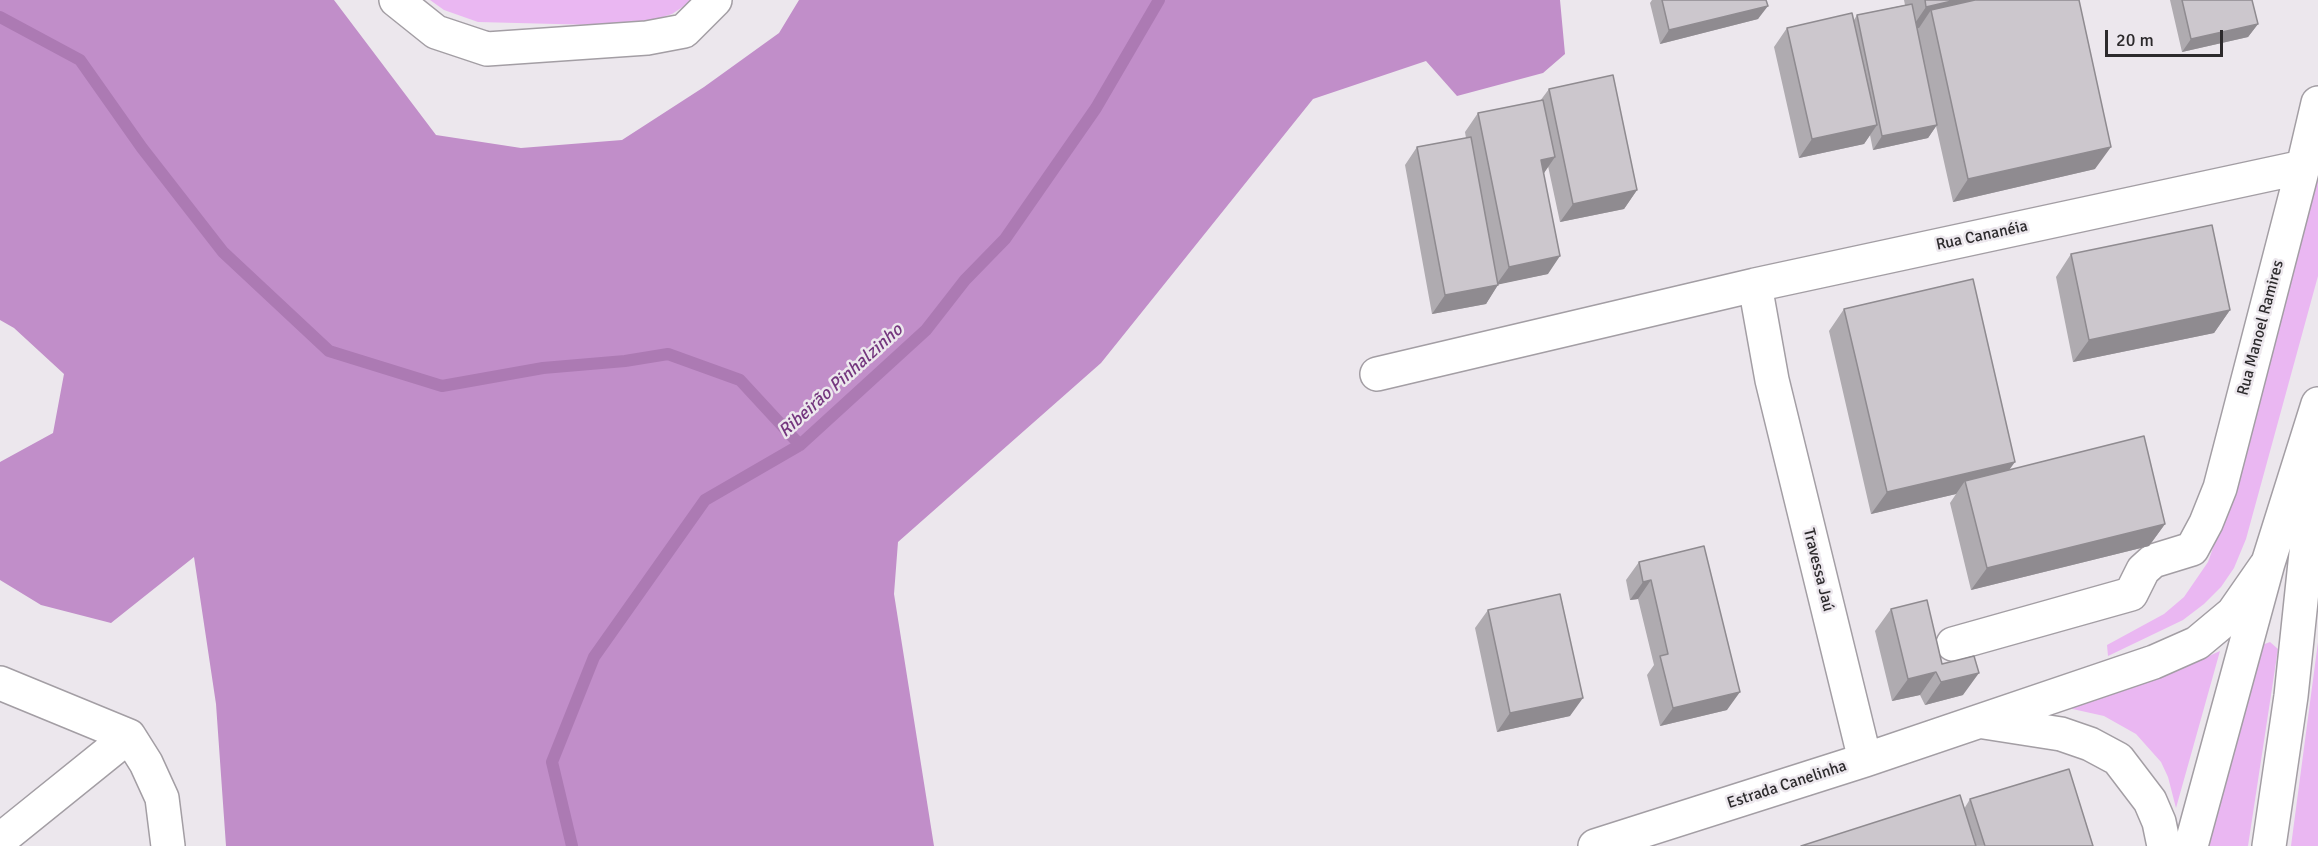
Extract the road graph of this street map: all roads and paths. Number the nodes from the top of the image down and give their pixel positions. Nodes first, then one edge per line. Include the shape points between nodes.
1 (396, 0) edge
2 (715, 0) edge
3 (2318, 103) edge
4 (2304, 167) junction
5 (1755, 285) junction
6 (1377, 374) dead end
7 (2318, 404) edge
8 (2318, 436) edge
9 (2268, 563) junction
10 (1953, 644) dead end
11 (0, 683) edge
12 (1979, 722) junction
13 (129, 736) junction
14 (1865, 760) junction
15 (0, 840) edge
16 (168, 846) edge
17 (1595, 846) edge
18 (2164, 846) edge
19 (2192, 846) edge
20 (2269, 846) edge

1 - 2 main road via 436,32 487,49 647,38 684,31
3 - 4 main road, Rua Manoel Ramires
4 - 5 main road, Rua Cananéia
4 - 10 main road, Rua Manoel Ramires via 2220,489 2192,549 2152,561 2131,594
5 - 6 main road, Rua Cananéia
5 - 14 main road, Travessa Jaú via 1772,380
7 - 9 main road
8 - 20 main road via 2291,696
9 - 12 main road, Estrada Canelinha via 2233,613 2197,643 2154,662
9 - 19 main road
11 - 13 main road
12 - 14 main road, Estrada Canelinha
12 - 18 main road, Estrada Canelinha via 2061,734 2118,759 2151,801
13 - 15 main road
13 - 16 main road via 162,798
14 - 17 main road, Estrada Canelinha

